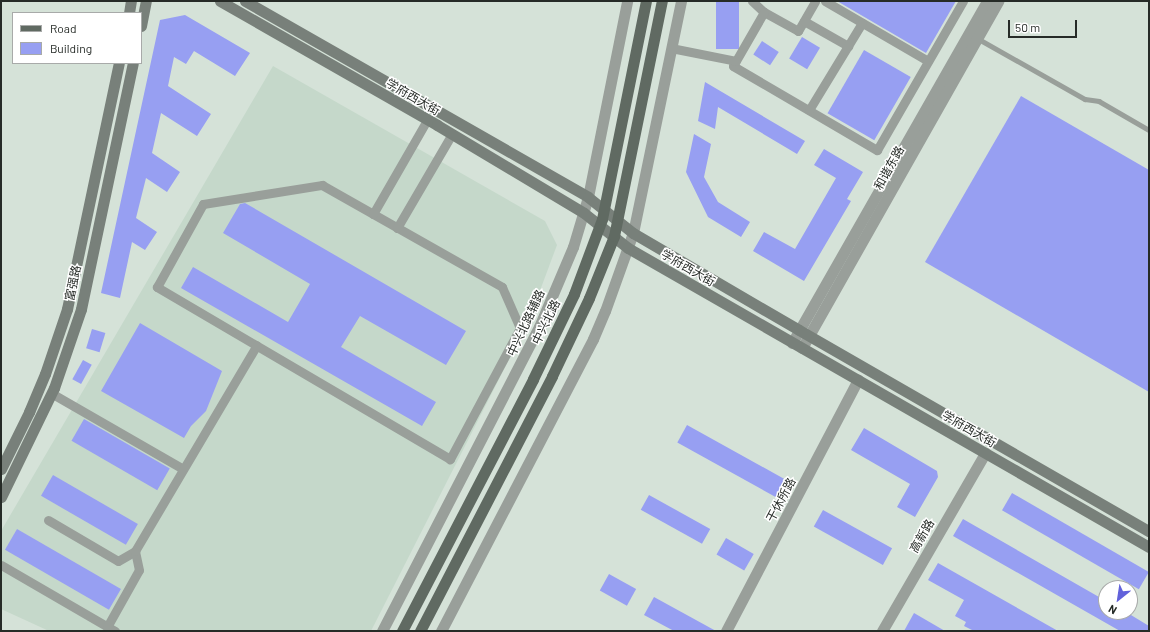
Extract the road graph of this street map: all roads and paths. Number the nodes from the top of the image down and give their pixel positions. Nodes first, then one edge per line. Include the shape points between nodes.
1 (131, 1) edge
2 (146, 1) edge
3 (220, 1) edge
4 (245, 1) edge
5 (627, 1) edge
6 (646, 1) edge
7 (662, 1) edge
8 (681, 1) edge
9 (752, 1) edge
10 (815, 1) edge
11 (825, 1) edge
12 (963, 1) edge
13 (987, 1) edge
14 (998, 1) edge
15 (129, 12) edge
16 (764, 12) junction
17 (142, 21) edge
18 (804, 21) junction
19 (862, 22) junction
20 (973, 35) junction
21 (848, 46) junction
22 (671, 48) junction
23 (736, 61) junction
24 (928, 61) junction
25 (119, 64) edge
26 (133, 64) edge
27 (809, 110) junction
28 (427, 120) junction
29 (1149, 130) edge
30 (452, 134) junction
31 (588, 197) junction
32 (604, 208) junction
33 (584, 213) junction
34 (373, 214) junction
35 (618, 220) junction
36 (599, 224) junction
37 (397, 228) junction
38 (633, 233) junction
39 (614, 236) junction
40 (628, 248) junction
41 (799, 330) junction
42 (809, 336) junction
43 (257, 345) junction
44 (797, 345) junction
45 (858, 380) junction
46 (52, 393) junction
47 (985, 453) junction
48 (1, 469) edge
49 (183, 469) junction
50 (1, 497) edge
51 (48, 520) dead end
52 (1149, 531) edge
53 (1149, 547) edge
54 (135, 551) junction
55 (1, 565) edge
56 (111, 629) edge
57 (382, 631) edge
58 (402, 631) edge
59 (420, 631) edge
60 (441, 631) edge
61 (726, 631) edge
62 (882, 631) edge

1 - 15 main road
2 - 17 main road
3 - 28 main road, 学府西大街
4 - 31 main road, 学府西大街
5 - 31 street, 中兴北路辅路
6 - 32 main road, 中兴北路
7 - 35 main road
8 - 22 street
9 - 16 street
10 - 18 street
11 - 19 street
12 - 24 street
13 - 20 street, 和谐东路
14 - 20 street, 和谐东路
16 - 18 street via 798,31
16 - 23 street
18 - 21 street
19 - 21 street
19 - 24 street
20 - 29 lane via 1085,99 1099,101
20 - 41 street, 和谐东路
20 - 42 street, 和谐东路
21 - 27 street
22 - 23 street
22 - 38 street
23 - 27 street via 733,66
24 - 27 street via 877,150
25 - 48 main road, 富强路 via 68,309 43,380
26 - 46 main road, 富强路 via 81,308
28 - 30 main road, 学府西大街
28 - 34 street
30 - 33 main road, 学府西大街
30 - 37 street
31 - 32 main road, 学府西大街
31 - 33 street, 中兴北路辅路
32 - 35 main road, 学府西大街
32 - 36 main road, 中兴北路
33 - 36 main road, 学府西大街
33 - 57 street, 中兴北路辅路 via 573,247 539,327
34 - 37 street
34 - 43 street via 322,185 203,204 157,287
35 - 38 main road, 学府西大街
35 - 39 main road
36 - 39 main road, 学府西大街
36 - 58 main road, 中兴北路 via 574,294 533,380
37 - 43 street via 502,287 520,328 450,459
38 - 40 street
38 - 41 main road, 学府西大街
39 - 40 main road, 学府西大街
39 - 59 main road via 552,376
40 - 44 main road, 学府西大街
40 - 60 street via 593,339
41 - 42 main road, 学府西大街
41 - 44 street, 和谐东路
42 - 44 street, 和谐东路
42 - 52 main road, 学府西大街
43 - 49 street
44 - 45 main road, 学府西大街
45 - 47 main road, 学府西大街
45 - 61 street, 干休所路
46 - 49 street
46 - 50 main road, 富强路
47 - 53 main road, 学府西大街
47 - 62 street, 高新路
49 - 54 street
51 - 54 street via 118,561
54 - 56 street via 139,570
55 - 56 street

